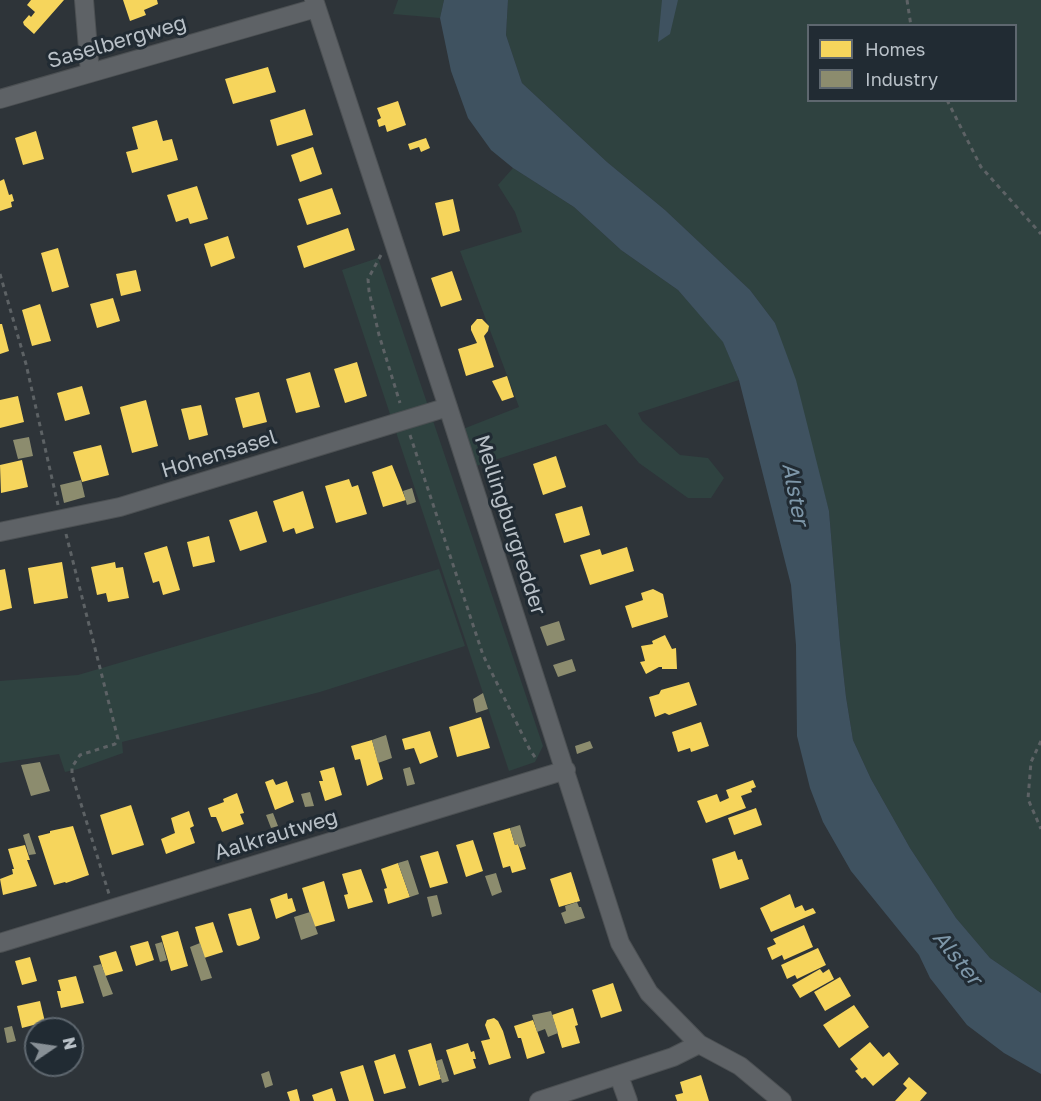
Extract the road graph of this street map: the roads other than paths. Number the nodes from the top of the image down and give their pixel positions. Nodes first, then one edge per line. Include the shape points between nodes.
1 (84, 0) edge
2 (315, 4) edge
3 (90, 73) junction
4 (0, 99) edge
5 (448, 407) junction
6 (0, 532) edge
7 (566, 771) junction
8 (0, 943) edge
9 (699, 1044) junction
10 (620, 1076) junction
11 (539, 1101) edge
12 (628, 1101) edge
13 (782, 1101) edge

1 - 3 street
2 - 3 street, Saselbergweg
2 - 5 street, Mellingburgredder
3 - 4 street, Saselbergweg
5 - 6 street, Hohensasel via 120,507
5 - 7 street, Mellingburgredder
7 - 8 street, Aalkrautweg
7 - 9 street, Mellingburgredder via 620,943 649,993
9 - 10 street
9 - 13 street, Mellingburgredder via 740,1066
10 - 11 street
10 - 12 street

